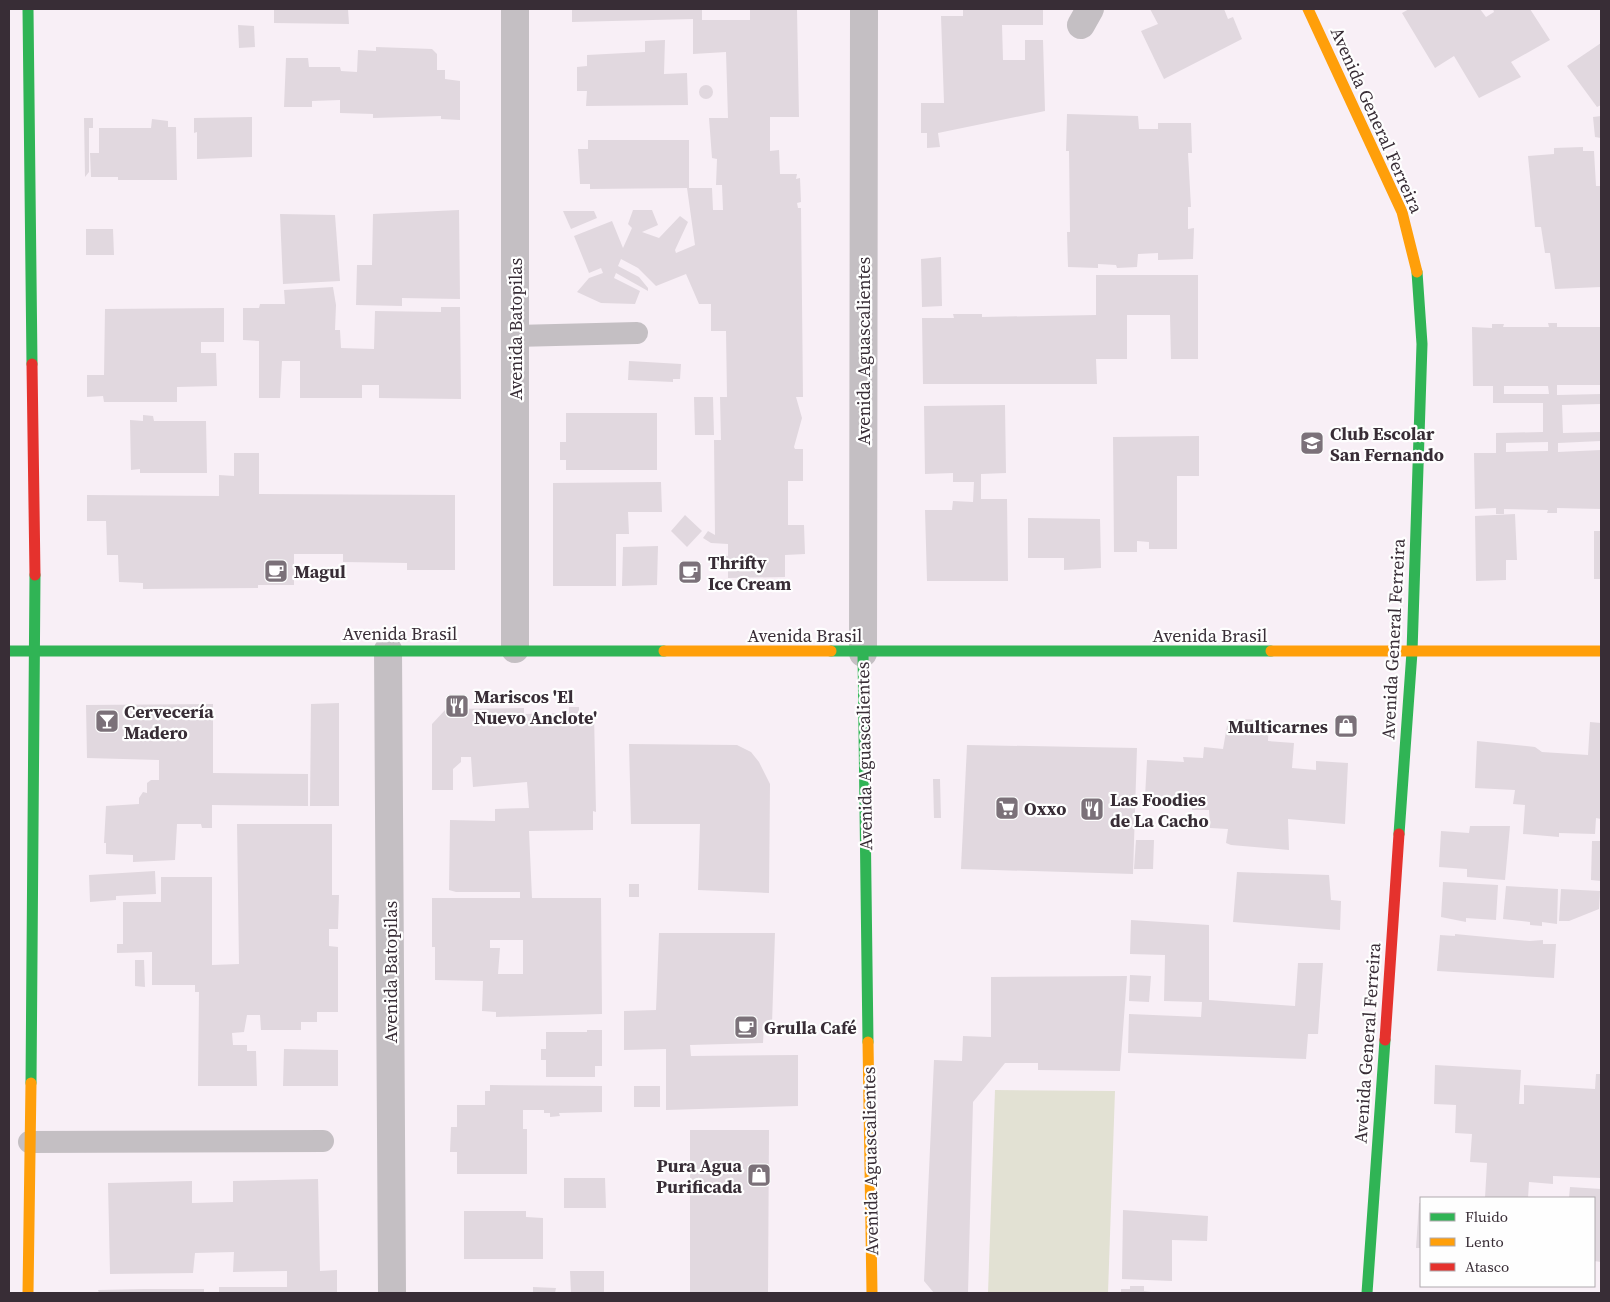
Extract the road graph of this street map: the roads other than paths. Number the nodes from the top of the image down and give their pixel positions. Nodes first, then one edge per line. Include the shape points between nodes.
1 (28, 9) edge
2 (515, 9) edge
3 (864, 9) edge
4 (1308, 9) edge
5 (638, 333) dead end
6 (515, 336) junction
7 (388, 650) junction
8 (514, 650) junction
9 (9, 651) edge
10 (1601, 651) edge
11 (36, 652) junction
12 (863, 652) junction
13 (1412, 652) junction
14 (323, 1141) dead end
15 (30, 1142) junction
16 (28, 1293) edge
17 (392, 1293) edge
18 (872, 1293) edge
19 (1367, 1293) edge

1 - 11 street
2 - 6 street, Avenida Batopilas
3 - 12 street, Avenida Aguascalientes
4 - 13 street, Avenida General Ferreira via 1402,212 1417,271 1422,344
5 - 6 lane
6 - 8 street, Avenida Batopilas
7 - 8 street, Avenida Brasil
7 - 11 street, Avenida Brasil
7 - 17 street, Avenida Batopilas
8 - 12 street, Avenida Brasil
9 - 11 street, Avenida Brasil
10 - 13 street, Avenida Brasil
11 - 15 street
12 - 13 street, Avenida Brasil
12 - 18 street, Avenida Aguascalientes
13 - 19 street, Avenida General Ferreira
14 - 15 lane
15 - 16 street

